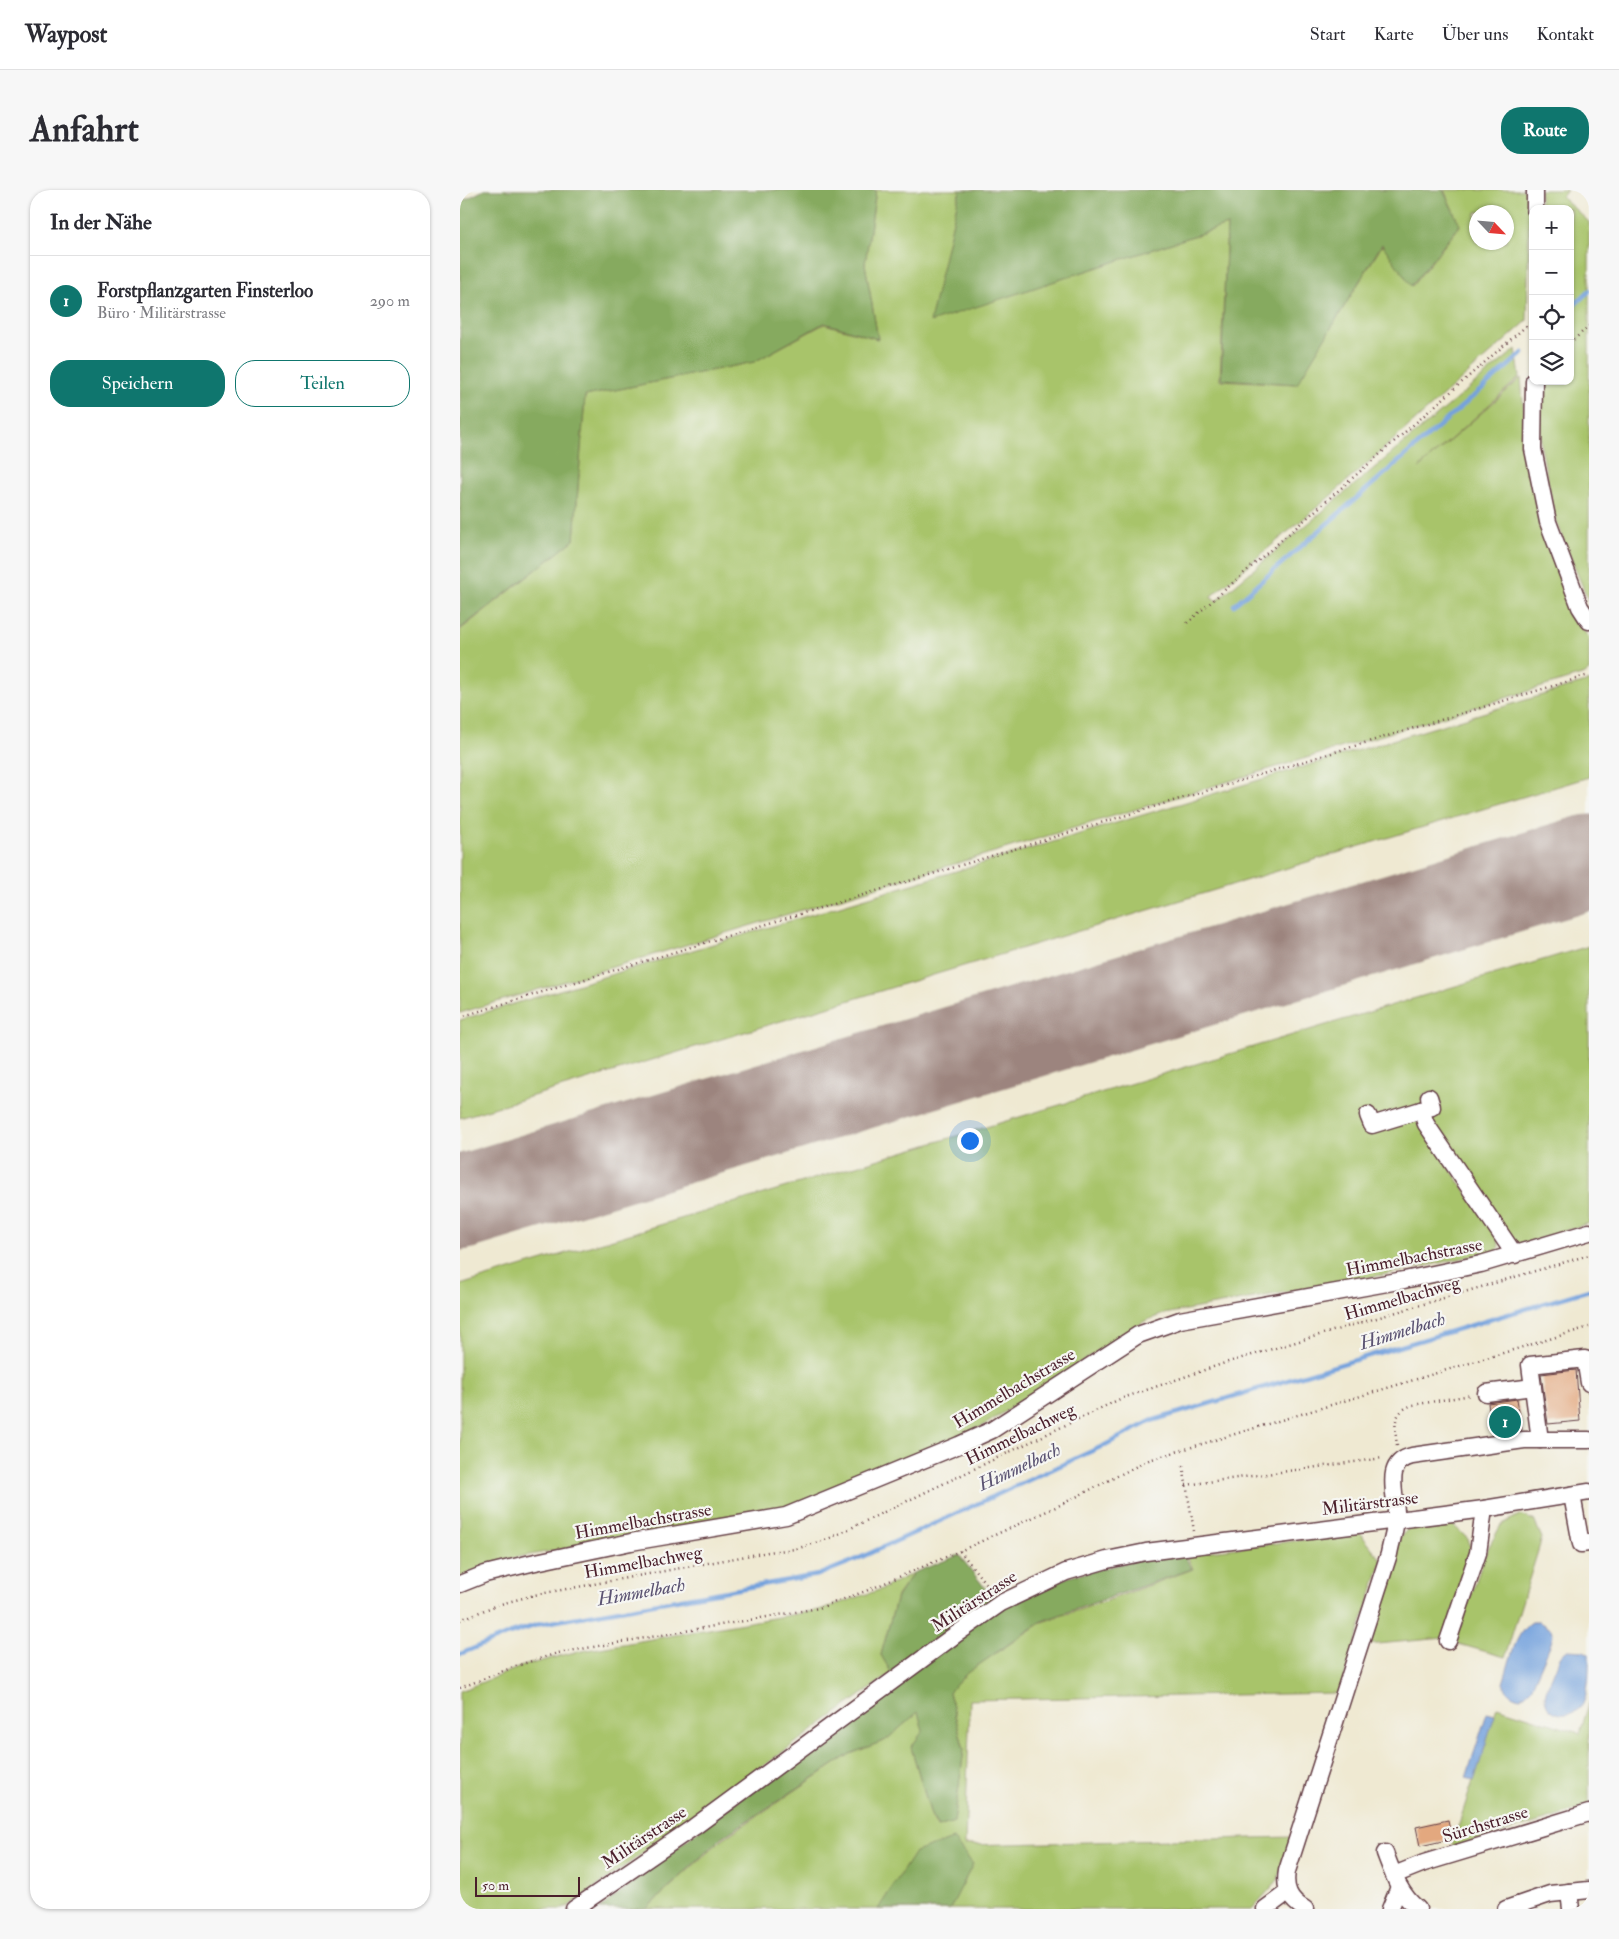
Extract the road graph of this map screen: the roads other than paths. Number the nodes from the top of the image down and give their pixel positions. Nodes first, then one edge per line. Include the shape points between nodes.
1 (1535, 190) edge
2 (1535, 205) edge
3 (1534, 385) edge
4 (1589, 621) edge
5 (1368, 1115) dead end
6 (1589, 1232) edge
7 (1515, 1255) junction
8 (1589, 1383) edge
9 (1533, 1387) junction
10 (1486, 1393) road end
11 (1540, 1440) junction
12 (1589, 1440) edge
13 (1589, 1492) edge
14 (1572, 1494) junction
15 (1484, 1509) junction
16 (1396, 1519) junction
17 (1589, 1543) edge
18 (460, 1584) edge
19 (1448, 1641) dead end
20 (1589, 1813) edge
21 (1385, 1853) dead end
22 (1396, 1881) junction
23 (1589, 1890) edge
24 (1288, 1892) junction
25 (1569, 1892) junction
26 (574, 1909) edge
27 (1265, 1909) edge
28 (1305, 1909) edge
29 (1390, 1909) edge
30 (1418, 1909) edge
31 (1506, 1909) edge
32 (1571, 1909) edge

1 - 2 street
3 - 4 street via 1533,449 1548,522 1580,607
5 - 7 street via 1372,1125 1425,1104 1426,1124
6 - 7 street, Himmelbachstrasse
7 - 18 street, Himmelbachstrasse via 1404,1280 1180,1320 1138,1335 992,1430 786,1516 631,1542 485,1574
8 - 9 street via 1586,1359 1530,1366
9 - 10 street
9 - 11 street
11 - 12 street
11 - 16 street via 1400,1457 1394,1473
13 - 14 street, Militärstrasse
14 - 15 street, Militärstrasse
14 - 17 street via 1581,1544
15 - 16 street, Militärstrasse
15 - 19 street via 1478,1553
16 - 24 street via 1389,1554 1287,1871
16 - 26 street, Militärstrasse via 1196,1539 1066,1572 1001,1603 694,1828
20 - 22 street, Sürchstrasse via 1424,1863
21 - 22 street
22 - 29 street
22 - 30 street
23 - 25 street
24 - 27 street
24 - 28 street
25 - 31 street via 1550,1894
25 - 32 street

